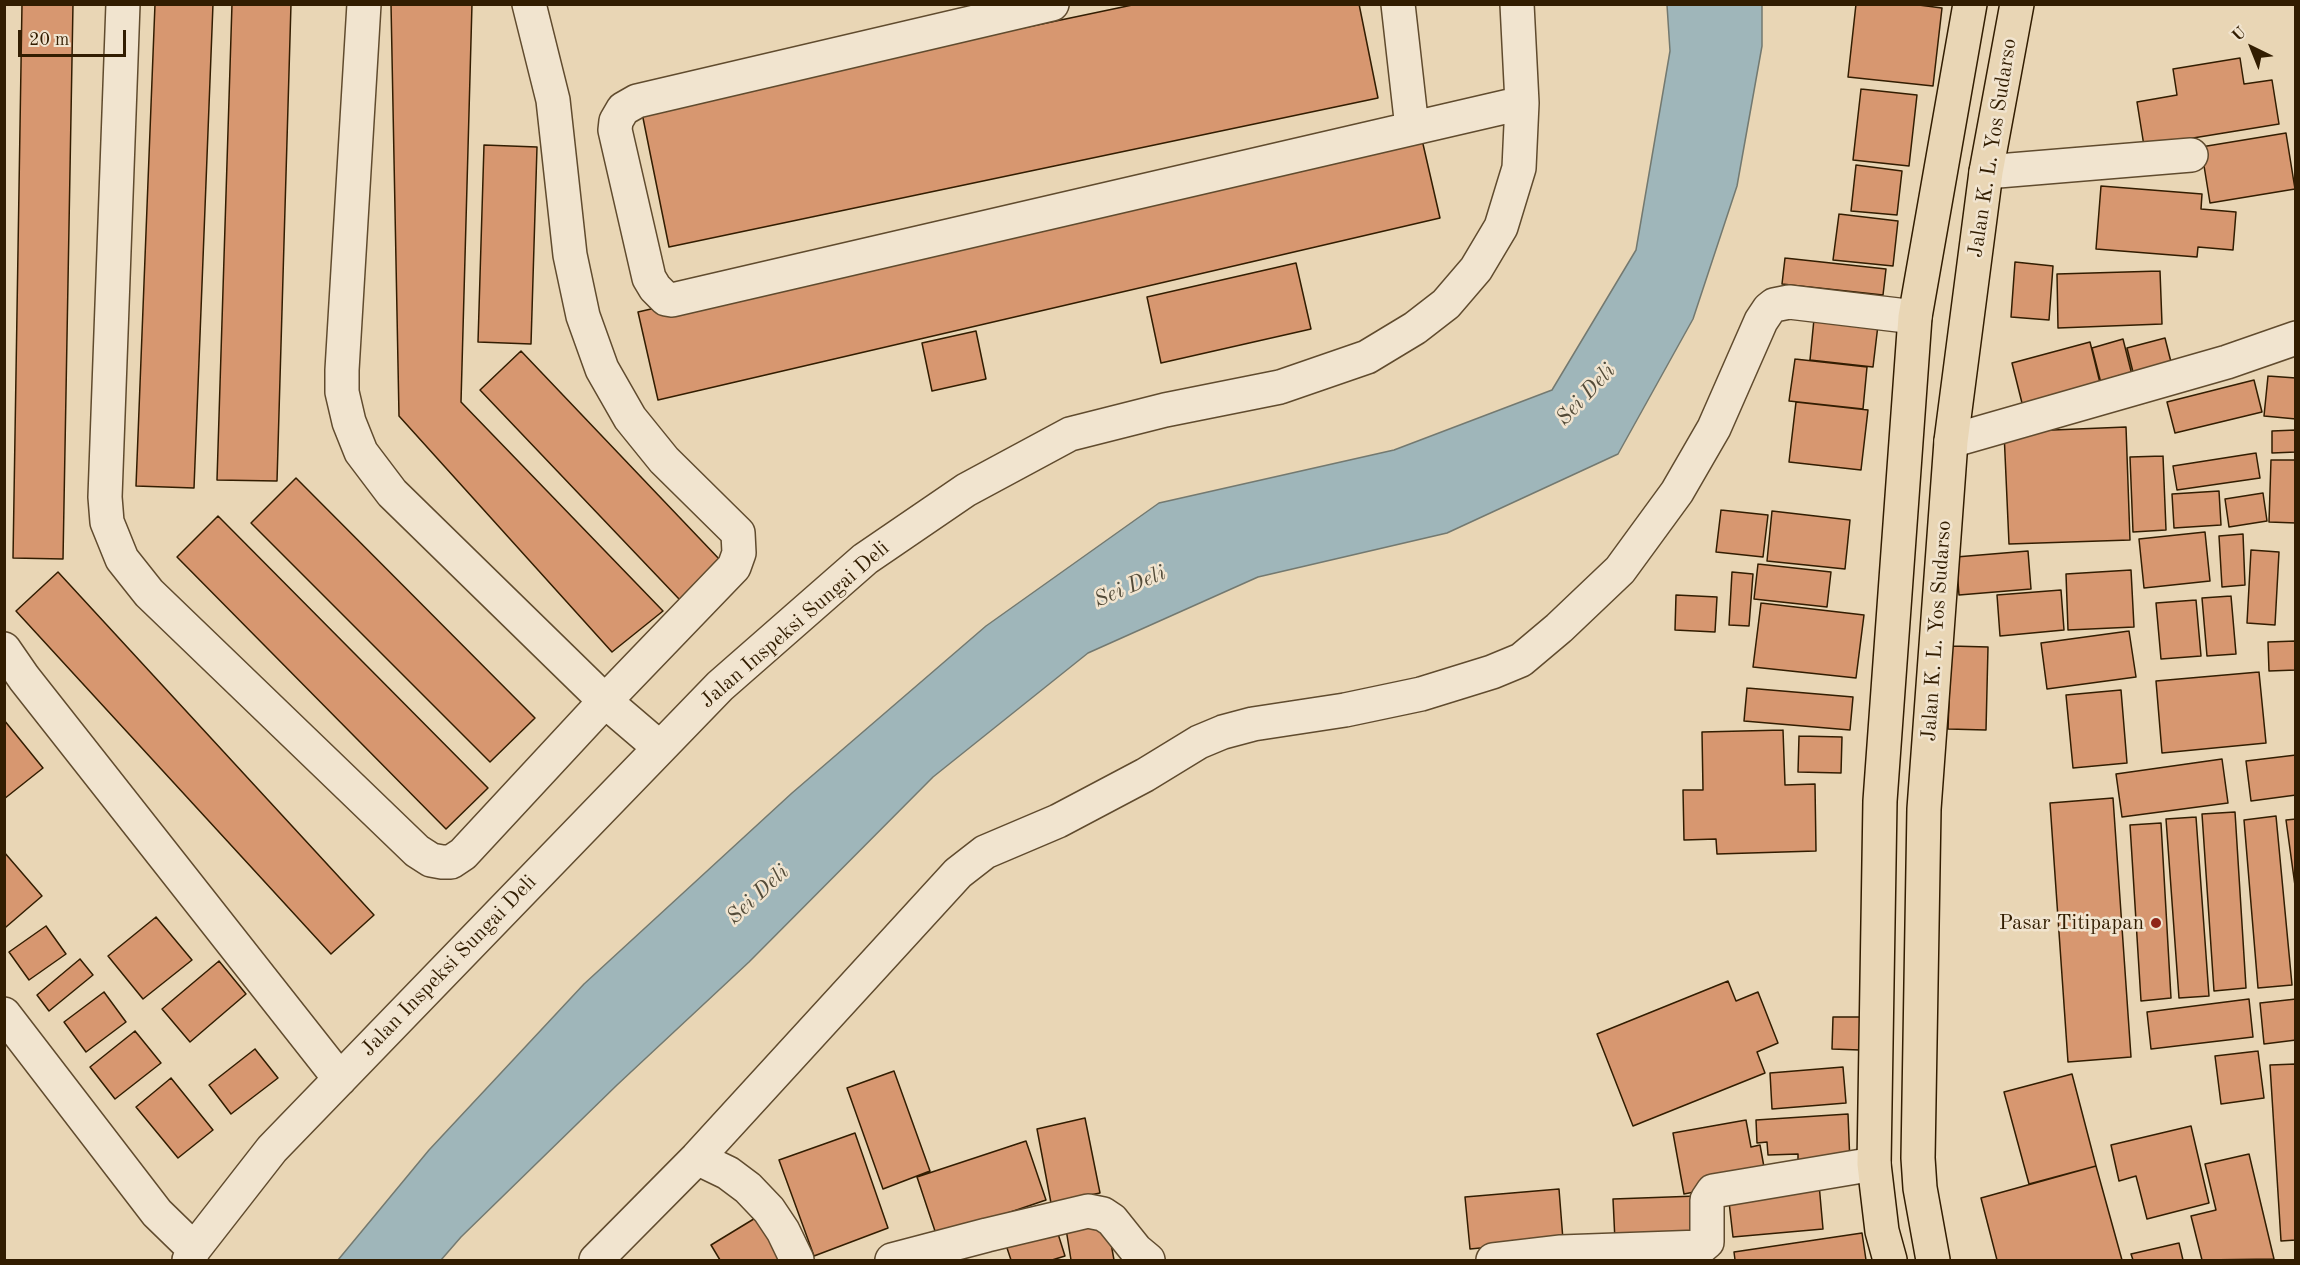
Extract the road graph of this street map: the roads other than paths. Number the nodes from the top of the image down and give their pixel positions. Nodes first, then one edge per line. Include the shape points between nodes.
1 (123, 4) edge
2 (364, 4) edge
3 (529, 4) edge
4 (1052, 4) edge
5 (1398, 4) edge
6 (1517, 4) edge
7 (1970, 4) edge
8 (2017, 4) edge
9 (1522, 103) junction
10 (1412, 128) junction
11 (2191, 155) dead end
12 (1986, 172) junction
13 (1915, 317) junction
14 (2295, 338) edge
15 (1951, 441) junction
16 (4, 649) edge
17 (605, 701) junction
18 (660, 748) junction
19 (1884, 754) junction
20 (1928, 756) junction
21 (4, 1014) edge
22 (340, 1079) junction
23 (697, 1158) junction
24 (1874, 1164) junction
25 (191, 1255) edge
26 (596, 1260) edge
27 (797, 1260) edge
28 (892, 1260) edge
29 (1148, 1260) edge
30 (1493, 1260) edge
31 (1890, 1260) edge
32 (1933, 1260) edge

1 - 17 street via 105,497 107,522 122,559 149,592 417,851 431,860 451,862 463,854
2 - 17 street via 342,370 349,422 361,452 392,494
3 - 17 street via 553,100 576,286 602,369 630,418 664,460 738,533 739,553 734,567
4 - 10 street via 637,101 622,109 615,129 649,278 655,288 672,300
5 - 10 street
6 - 9 street, Jalan Inspeksi Sungai Deli
7 - 13 highway, Jalan K. L. Yos Sudarso
8 - 12 highway, Jalan K. L. Yos Sudarso
9 - 10 street
9 - 18 street, Jalan Inspeksi Sungai Deli via 1519,168 1501,227 1476,269 1446,304 1415,328 1367,357 1280,387 1070,434 966,490 865,559 720,686
11 - 12 street
12 - 15 highway, Jalan K. L. Yos Sudarso
13 - 19 highway, Jalan K. L. Yos Sudarso
13 - 23 street via 1789,302 1774,305 1761,321 1713,428 1677,492 1620,570 1521,660 1421,694 1223,732 1058,821 985,852 958,873
14 - 15 street via 2228,362
15 - 20 highway, Jalan K. L. Yos Sudarso
16 - 22 street
17 - 18 street
18 - 22 street, Jalan Inspeksi Sungai Deli
19 - 20 highway
19 - 24 highway, Jalan K. L. Yos Sudarso
20 - 32 highway, Jalan K. L. Yos Sudarso via 1923,821 1918,1158
21 - 25 street
22 - 25 street, Jalan Inspeksi Sungai Deli via 272,1149
23 - 26 street
23 - 27 street via 748,1188 769,1210
24 - 30 street via 1713,1191 1707,1200 1707,1242 1701,1247 1561,1252
24 - 31 highway, Jalan K. L. Yos Sudarso via 1882,1231
28 - 29 street via 1088,1211 1112,1220

